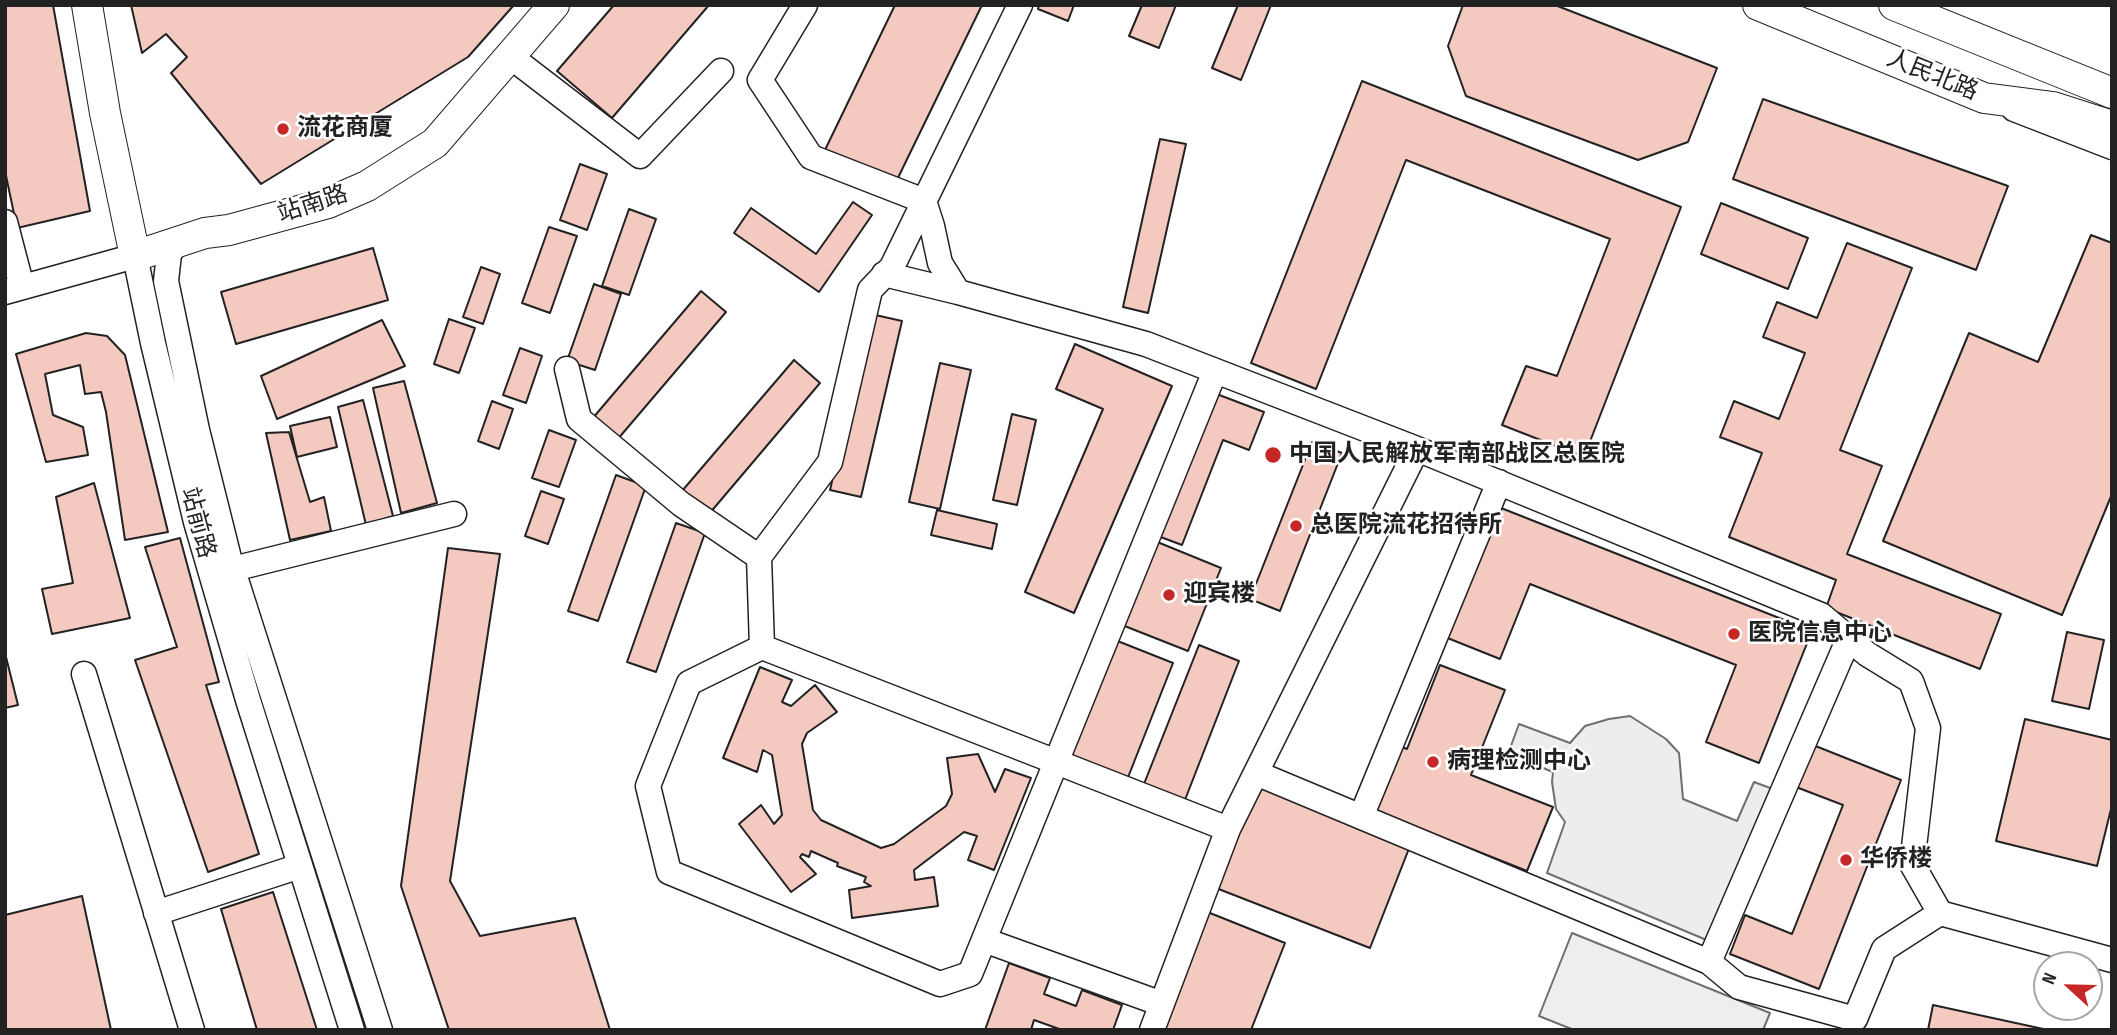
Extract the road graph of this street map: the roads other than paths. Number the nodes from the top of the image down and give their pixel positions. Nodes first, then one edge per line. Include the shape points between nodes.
1 (87, 5) edge
2 (554, 5) edge
3 (804, 5) edge
4 (1020, 5) edge
5 (1758, 5) edge
6 (1894, 5) edge
7 (511, 57) junction
8 (721, 71) dead end
9 (2112, 93) edge
10 (1984, 98) junction
11 (2112, 126) edge
12 (2112, 147) edge
13 (924, 201) junction
14 (5, 222) edge
15 (177, 242) junction
16 (135, 256) junction
17 (884, 274) junction
18 (14, 289) edge
19 (958, 292) junction
20 (567, 369) dead end
21 (1215, 371) junction
22 (1416, 449) junction
23 (1499, 482) junction
24 (454, 514) dead end
25 (759, 558) junction
26 (233, 569) junction
27 (1849, 638) junction
28 (762, 647) junction
29 (84, 674) dead end
30 (1055, 761) junction
31 (1256, 774) junction
32 (1361, 817) junction
33 (1228, 829) junction
34 (300, 866) junction
35 (156, 912) junction
36 (1940, 913) junction
37 (984, 940) junction
38 (2112, 960) edge
39 (1709, 962) junction
40 (1162, 1004) junction
41 (192, 1030) edge
42 (352, 1030) edge
43 (380, 1030) edge
44 (1152, 1030) edge

1 - 16 main road, 站前路 via 104,113
2 - 7 main road, 站南路
3 - 13 street via 760,80 811,157
4 - 13 street
5 - 10 main road, 人民北路
6 - 9 main road
7 - 8 street via 640,156
7 - 15 main road, 站南路 via 435,143 367,186 328,203
10 - 11 main road, 人民北路 via 2053,107
10 - 12 street
13 - 17 street via 892,267
13 - 19 street via 940,263
14 - 18 street
15 - 16 main road, 站南路
15 - 26 street, 站前路 via 169,254 166,281 197,430
16 - 18 street, 站南路
16 - 34 street, 站前路 via 196,523
17 - 19 street
17 - 25 street via 870,290 830,462
19 - 21 street via 1146,344
20 - 25 street via 579,419 681,504
21 - 22 street
21 - 30 street
22 - 23 street
22 - 31 street
23 - 27 street via 1821,615
23 - 32 street
24 - 26 street
25 - 28 street
26 - 43 street, 站前路
27 - 36 street via 1911,681 1928,728 1912,864
27 - 39 street
28 - 30 street
28 - 37 street via 689,683 648,786 669,872 940,984 970,974
29 - 35 street
30 - 33 street
30 - 37 street
31 - 32 street
31 - 33 street
32 - 39 street
33 - 40 street
34 - 35 street
34 - 42 street, 站前路
35 - 41 street
36 - 38 street
36 - 39 street via 1885,950 1855,1019 1739,987
37 - 40 street
40 - 44 street

